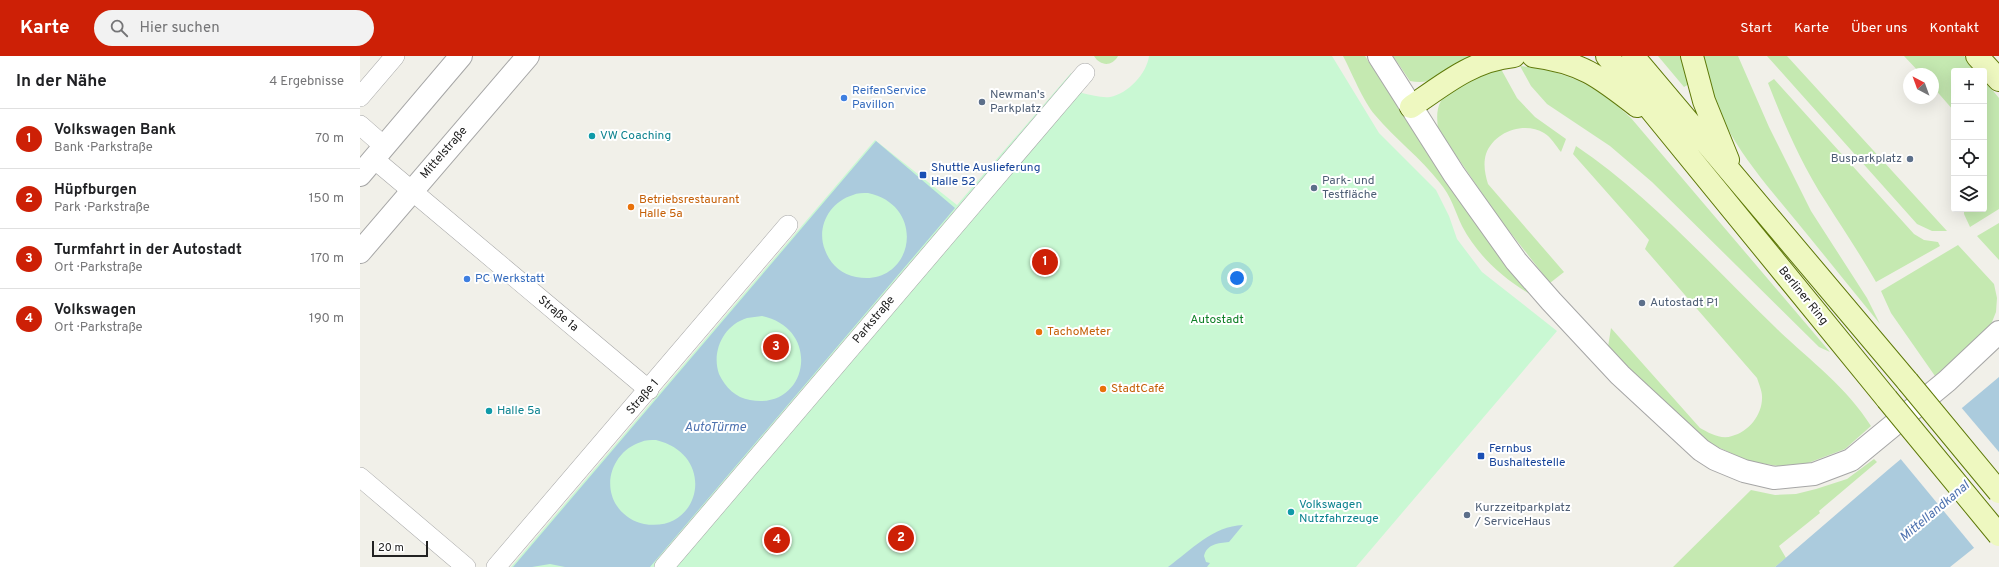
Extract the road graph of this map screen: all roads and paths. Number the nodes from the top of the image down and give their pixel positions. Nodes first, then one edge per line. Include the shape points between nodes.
1 (395, 56) edge
2 (460, 56) edge
3 (528, 56) edge
4 (1379, 56) edge
5 (1514, 56) edge
6 (1533, 56) edge
7 (1607, 56) edge
8 (1633, 56) edge
9 (1692, 56) edge
10 (1977, 56) edge
11 (1085, 73) dead end
12 (1999, 80) edge
13 (360, 97) edge
14 (1411, 107) junction
15 (360, 125) edge
16 (1671, 132) junction
17 (380, 153) junction
18 (360, 175) edge
19 (1736, 180) junction
20 (411, 191) junction
21 (788, 225) dead end
22 (360, 252) edge
23 (1999, 332) edge
24 (649, 390) junction
25 (360, 477) edge
26 (1999, 492) edge
27 (1999, 535) edge
28 (466, 567) edge
29 (496, 567) edge
30 (664, 567) edge

1 - 13 street
2 - 17 street
3 - 20 street, Mittelstraße
4 - 14 street
5 - 14 main road via 1484,61
6 - 16 main road via 1558,59 1580,67 1616,89
7 - 16 main road, Berliner Ring
8 - 19 main road, Berliner Ring
9 - 19 main road via 1704,101
10 - 12 main road
11 - 30 street, Parkstraße
14 - 23 street via 1490,226 1516,261 1571,323 1620,375 1701,450 1744,471 1774,478 1814,474 1851,460 1947,381
15 - 17 street, Straße 1a
16 - 27 main road, Berliner Ring, bridge
17 - 18 street
17 - 20 street, Straße 1a
19 - 26 main road, Berliner Ring, bridge
20 - 22 street, Mittelstraße
20 - 24 street, Straße 1a
21 - 24 street, Straße 1
24 - 29 street, Straße 1
25 - 28 street

